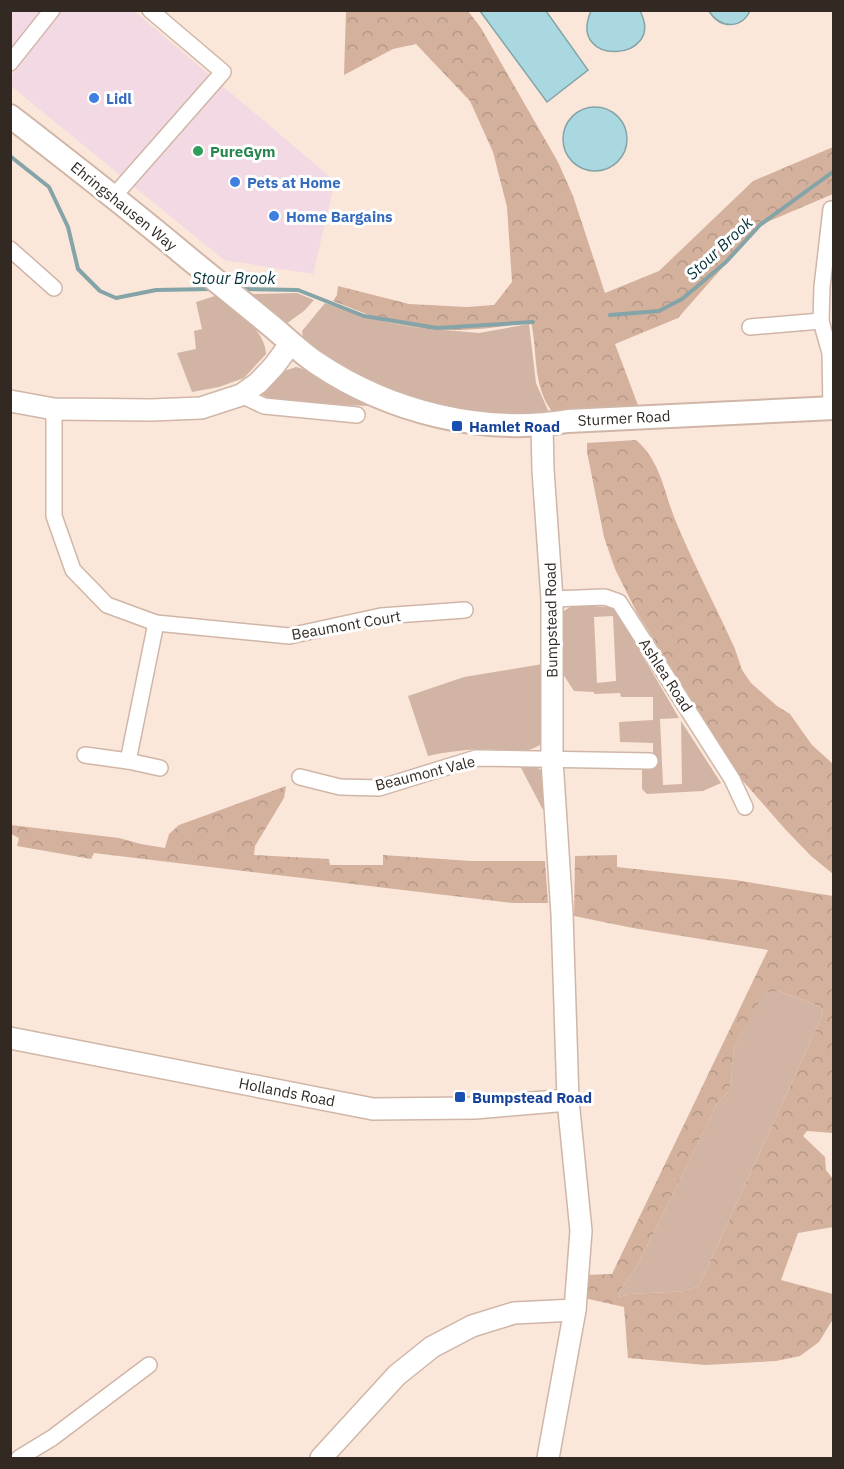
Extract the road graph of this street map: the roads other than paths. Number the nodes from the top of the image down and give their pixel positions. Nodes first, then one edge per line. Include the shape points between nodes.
1 (52, 10) edge
2 (150, 10) edge
3 (10, 63) edge
4 (10, 116) edge
5 (114, 196) junction
6 (831, 209) dead end
7 (831, 228) edge
8 (10, 249) edge
9 (54, 288) dead end
10 (236, 297) joint
11 (821, 321) junction
12 (750, 327) dead end
13 (291, 343) junction
14 (241, 395) junction
15 (10, 401) edge
16 (832, 408) edge
17 (54, 409) junction
18 (357, 414) dead end
19 (542, 426) junction
20 (552, 599) junction
21 (465, 610) dead end
22 (156, 623) junction
23 (85, 755) dead end
24 (552, 760) junction
25 (128, 761) junction
26 (650, 761) dead end
27 (160, 768) dead end
28 (300, 777) dead end
29 (746, 807) dead end
30 (10, 1038) edge
31 (568, 1100) junction
32 (575, 1310) junction
33 (149, 1365) dead end
34 (19, 1458) edge
35 (321, 1458) edge
36 (548, 1458) edge

1 - 3 street
2 - 5 street via 223,72
4 - 5 main road, Ehringshausen Way
5 - 10 main road, Ehringshausen Way
6 - 7 street
7 - 11 street
8 - 9 street
10 - 13 main road, Sturmer Road
11 - 12 street
11 - 16 street via 830,353
13 - 14 street via 274,366
13 - 19 main road, Sturmer Road via 347,382 393,403 476,423
14 - 17 street via 201,408
14 - 18 street via 264,406
15 - 17 street
16 - 19 main road, Sturmer Road via 568,421
17 - 22 street, Beaumont Court via 54,516 73,570 107,605
19 - 20 street, Bumpstead Road
20 - 24 street, Bumpstead Road
20 - 29 street, Ashlea Road via 605,597 619,602
21 - 22 street, Beaumont Court via 381,616 289,636
22 - 25 street
23 - 25 street
24 - 26 street, Beaumont Vale
24 - 28 street, Beaumont Vale via 476,758 379,788 340,787
24 - 31 street, Bumpstead Road
25 - 27 street
30 - 31 street, Hollands Road via 373,1109 475,1108
31 - 32 street, Bumpstead Road via 581,1231
32 - 35 street via 514,1313 472,1326 432,1347 398,1375
32 - 36 street, Bumpstead Road
33 - 34 street

